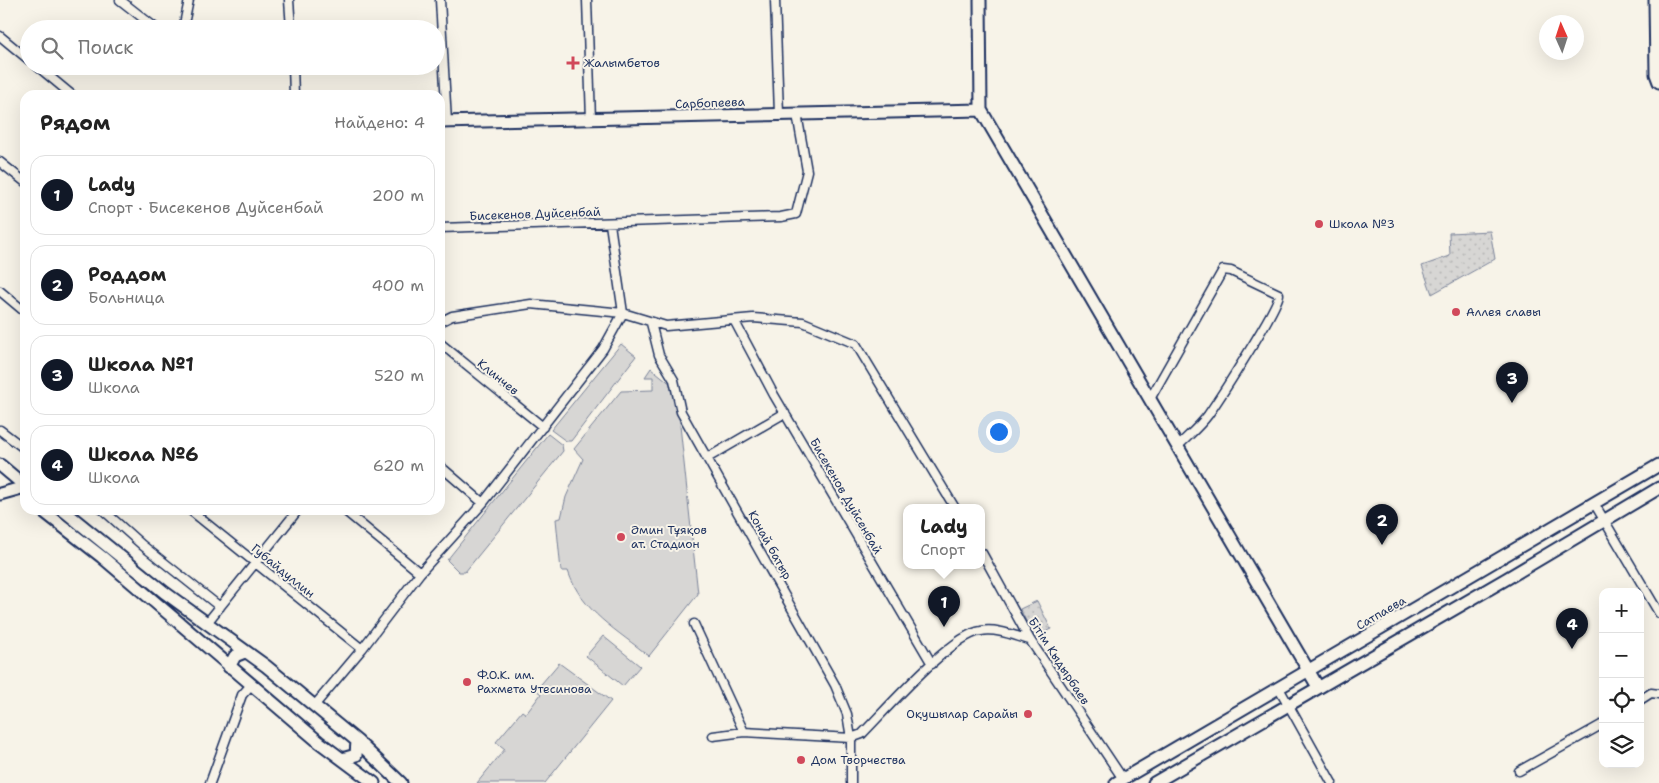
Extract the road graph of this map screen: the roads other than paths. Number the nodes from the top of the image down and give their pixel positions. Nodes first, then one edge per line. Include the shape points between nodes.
1 (120, 0) edge
2 (189, 0) edge
3 (290, 0) edge
4 (440, 0) edge
5 (587, 0) edge
6 (775, 0) edge
7 (980, 0) edge
8 (1655, 0) edge
9 (146, 20) edge
10 (184, 20) edge
11 (291, 20) edge
12 (440, 20) edge
13 (0, 36) edge
14 (20, 53) edge
15 (48, 75) edge
16 (293, 75) edge
17 (442, 75) edge
18 (1659, 82) edge
19 (66, 90) edge
20 (294, 90) edge
21 (442, 90) edge
22 (981, 110) junction
23 (779, 114) junction
24 (797, 114) junction
25 (591, 120) junction
26 (445, 122) edge
27 (0, 162) edge
28 (20, 178) edge
29 (610, 224) junction
30 (445, 228) edge
31 (0, 291) edge
32 (20, 308) edge
33 (623, 314) junction
34 (445, 320) edge
35 (734, 320) junction
36 (651, 323) junction
37 (445, 347) edge
38 (1150, 399) junction
39 (785, 413) junction
40 (543, 427) junction
41 (0, 430) edge
42 (20, 445) edge
43 (1178, 446) junction
44 (708, 457) junction
45 (1659, 465) edge
46 (0, 466) edge
47 (445, 470) edge
48 (20, 483) edge
49 (20, 488) edge
50 (1659, 488) edge
51 (0, 494) edge
52 (483, 503) junction
53 (1594, 503) junction
54 (953, 504) edge
55 (48, 515) edge
56 (69, 515) edge
57 (109, 515) edge
58 (196, 515) edge
59 (294, 515) edge
60 (350, 515) edge
61 (1604, 520) junction
62 (985, 558) edge
63 (256, 563) junction
64 (420, 573) junction
65 (220, 607) junction
66 (1659, 613) edge
67 (206, 624) junction
68 (694, 624) dead end
69 (1030, 640) junction
70 (362, 649) junction
71 (245, 652) junction
72 (932, 664) junction
73 (229, 667) junction
74 (1309, 671) junction
75 (251, 685) junction
76 (1318, 687) junction
77 (1279, 688) junction
78 (1659, 694) edge
79 (1644, 697) edge
80 (1288, 704) junction
81 (314, 706) junction
82 (1599, 726) edge
83 (744, 732) junction
84 (713, 736) dead end
85 (851, 738) junction
86 (357, 741) junction
87 (342, 759) junction
88 (1158, 759) junction
89 (1519, 771) dead end
90 (1168, 775) junction
91 (1120, 781) edge
92 (210, 783) edge
93 (374, 783) edge
94 (401, 783) edge
95 (850, 783) edge
96 (1154, 783) edge
97 (1332, 783) edge

1 - 9 street
2 - 10 street
3 - 11 street
4 - 12 street
5 - 25 street
6 - 23 street
7 - 22 street
8 - 18 street via 1656,74
13 - 14 street
15 - 19 street
16 - 20 street
17 - 21 street
22 - 24 street, Сарбопеева
22 - 38 street
23 - 24 street, Сарбопеева
23 - 25 street, Сарбопеева
24 - 29 street, Бисекенов Дуйсенбай via 808,171 796,214
25 - 26 street, Сарбопеева
27 - 28 street
29 - 30 street, Бисекенов Дуйсенбай
29 - 33 street
31 - 32 street
33 - 34 street via 531,304
33 - 36 street
33 - 40 street via 595,361
35 - 36 street via 666,326
35 - 39 street, Бисекенов Дуйсенбай
35 - 54 street via 754,318 803,322 856,344
36 - 44 street, Конай батыр via 659,355 674,380 682,412
37 - 40 street, Клинчев
38 - 43 street
38 - 43 street via 1223,270 1279,294 1206,416
39 - 44 street
39 - 72 street, Бисекенов Дуйсенбай
40 - 52 street
41 - 42 street
43 - 74 street
44 - 85 street, Конай батыр via 835,685 847,714
45 - 53 street, Сатпаева
46 - 48 street
47 - 52 street
49 - 51 street
50 - 61 street
52 - 64 street
53 - 61 street
53 - 74 street, Сатпаева
55 - 73 street
56 - 67 street
57 - 65 street
58 - 63 street, Губайдуллин
59 - 63 street
60 - 64 street
61 - 66 street
61 - 76 street
62 - 69 street, Бiтiм Кыдырбаев
63 - 65 street
63 - 70 street, Губайдуллин
64 - 70 street
65 - 67 street
67 - 71 street
68 - 83 street
69 - 72 street via 981,630 964,637
69 - 91 street, Бiтiм Кыдырбаев
70 - 81 street
71 - 73 street via 235,656
71 - 81 street
72 - 85 street via 862,734
73 - 75 street
74 - 76 street
74 - 77 street, Сатпаева
75 - 87 street
75 - 92 street via 242,695
76 - 80 street
77 - 80 street
77 - 88 street, Сатпаева
78 - 79 street via 1651,693
80 - 90 street
80 - 97 street
81 - 86 street
82 - 89 street
83 - 84 street
83 - 85 street
85 - 95 street, Конай батыр
86 - 87 street via 356,755
86 - 94 street
87 - 93 street
88 - 90 street
88 - 91 street, Сатпаева
90 - 96 street

